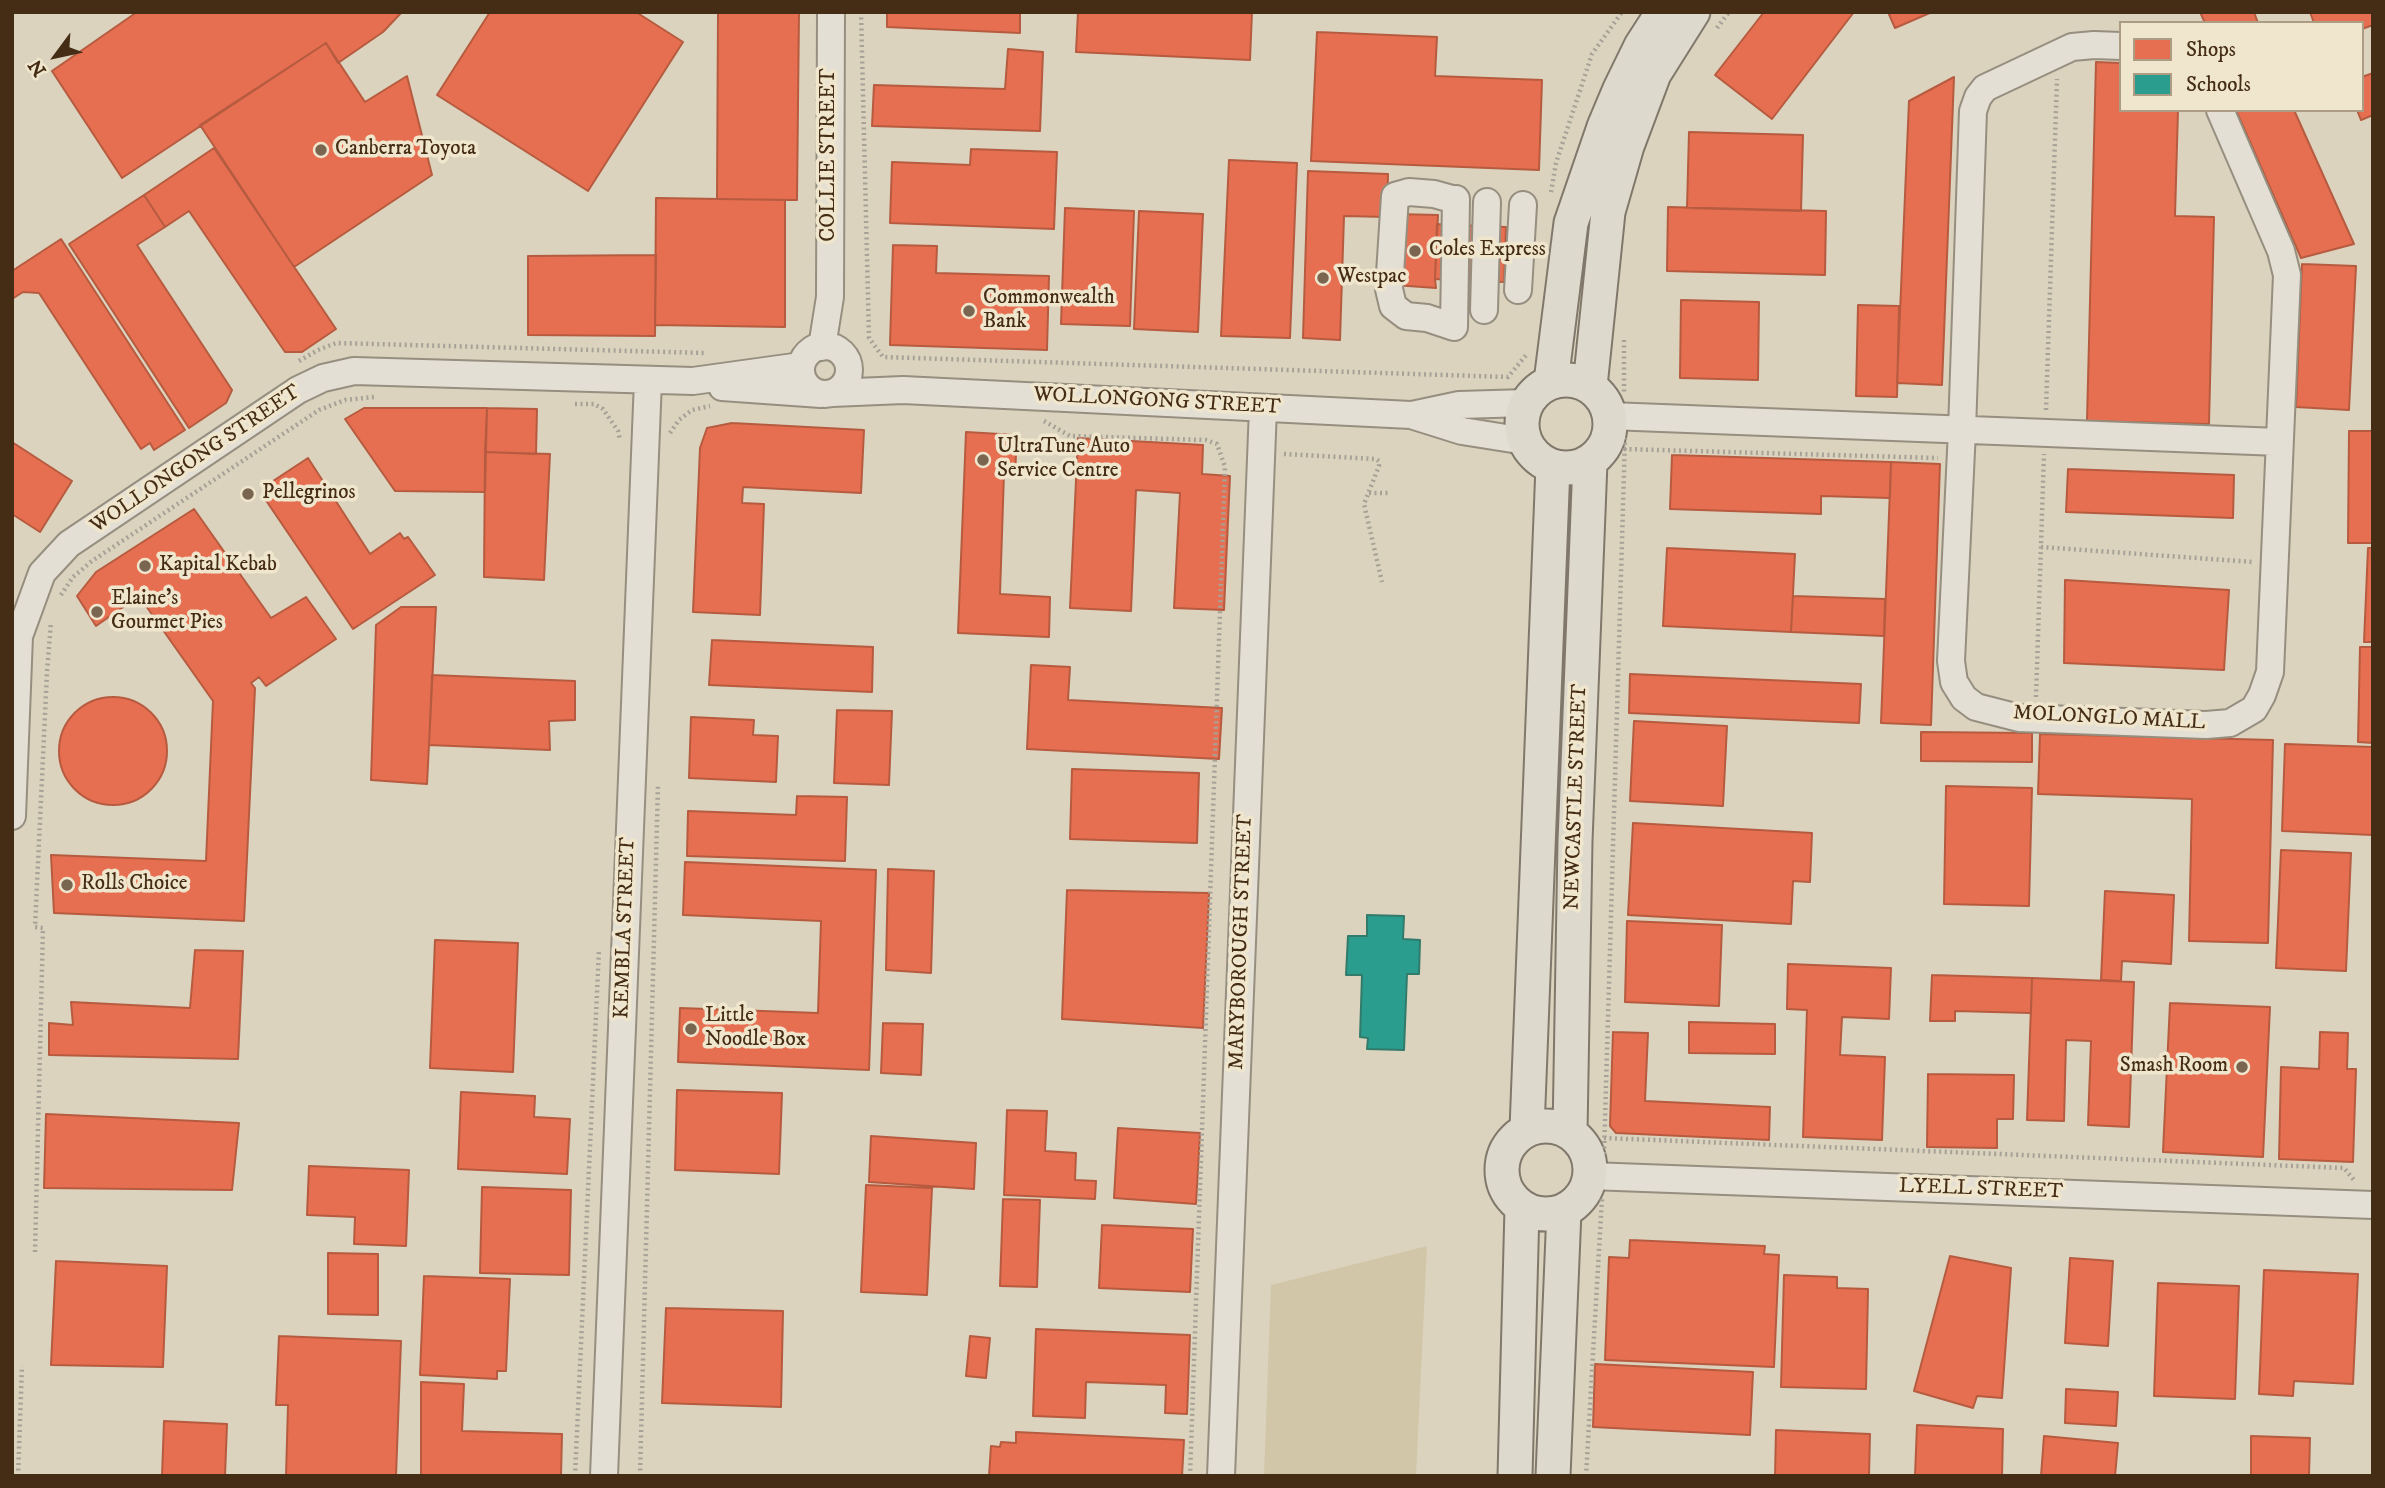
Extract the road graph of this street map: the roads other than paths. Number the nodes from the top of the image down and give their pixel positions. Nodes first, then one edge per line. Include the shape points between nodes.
1 (831, 12) edge
2 (1663, 12) edge
3 (1704, 22) edge
4 (2119, 46) edge
5 (2221, 112) edge
6 (1454, 199) joint
7 (1487, 202) dead end
8 (1522, 205) dead end
9 (1518, 290) dead end
10 (1484, 310) dead end
11 (837, 356) junction
12 (801, 366) junction
13 (648, 380) junction
14 (693, 381) junction
15 (1590, 386) junction
16 (903, 390) junction
17 (1539, 392) junction
18 (827, 394) junction
19 (1262, 408) junction
20 (1411, 415) junction
21 (1618, 417) junction
22 (1962, 430) junction
23 (1525, 442) junction
24 (2280, 442) junction
25 (1590, 462) junction
26 (1553, 466) junction
27 (12, 816) edge
28 (1527, 1129) junction
29 (1570, 1133) junction
30 (1596, 1176) junction
31 (2366, 1196) edge
32 (1522, 1208) junction
33 (1564, 1211) junction
34 (604, 1476) edge
35 (1221, 1476) edge
36 (1515, 1476) edge
37 (1553, 1476) edge

1 - 11 street, COLLIE STREET via 830,297
2 - 17 main road via 1620,89 1571,223
3 - 15 main road via 1654,74 1627,146 1608,212
4 - 22 street, MOLONGLO MALL via 2072,47 1985,88 1978,97 1973,111
5 - 24 street, MOLONGLO MALL via 2287,275
6 - 6 street via 1409,192 1395,197 1389,289 1399,313 1454,327
7 - 10 street
8 - 9 street
11 - 12 street via 809,352
11 - 16 street, WOLLONGONG STREET
11 - 18 street via 848,377 844,385
12 - 14 street, WOLLONGONG STREET
12 - 18 street via 805,383 813,391
13 - 14 street, WOLLONGONG STREET
13 - 27 street, WOLLONGONG STREET via 354,372 323,378 69,544 42,573 19,636
13 - 34 street, KEMBLA STREET
14 - 18 street, WOLLONGONG STREET via 733,390
15 - 17 main road via 1564,379
15 - 21 main road
16 - 18 street, WOLLONGONG STREET
16 - 19 street, WOLLONGONG STREET
17 - 20 street, WOLLONGONG STREET
17 - 23 main road via 1522,422
19 - 20 street, WOLLONGONG STREET
19 - 35 street, MARYBOROUGH STREET
20 - 23 street, WOLLONGONG STREET via 1462,431
21 - 22 street
21 - 25 main road via 1603,450
22 - 24 street
22 - 24 street, MOLONGLO MALL via 1951,661 1954,682 1976,707 2035,719 2206,725 2230,723 2254,709 2270,672
23 - 26 main road
25 - 26 main road via 1572,468
25 - 29 main road, NEWCASTLE STREET via 1575,841
26 - 28 main road, NEWCASTLE STREET
28 - 29 main road via 1549,1126
28 - 32 main road via 1509,1144 1501,1167 1506,1190
29 - 30 main road via 1586,1152
30 - 31 street, LYELL STREET
30 - 33 main road via 1579,1200
32 - 33 main road via 1543,1215
32 - 36 main road
33 - 37 main road

